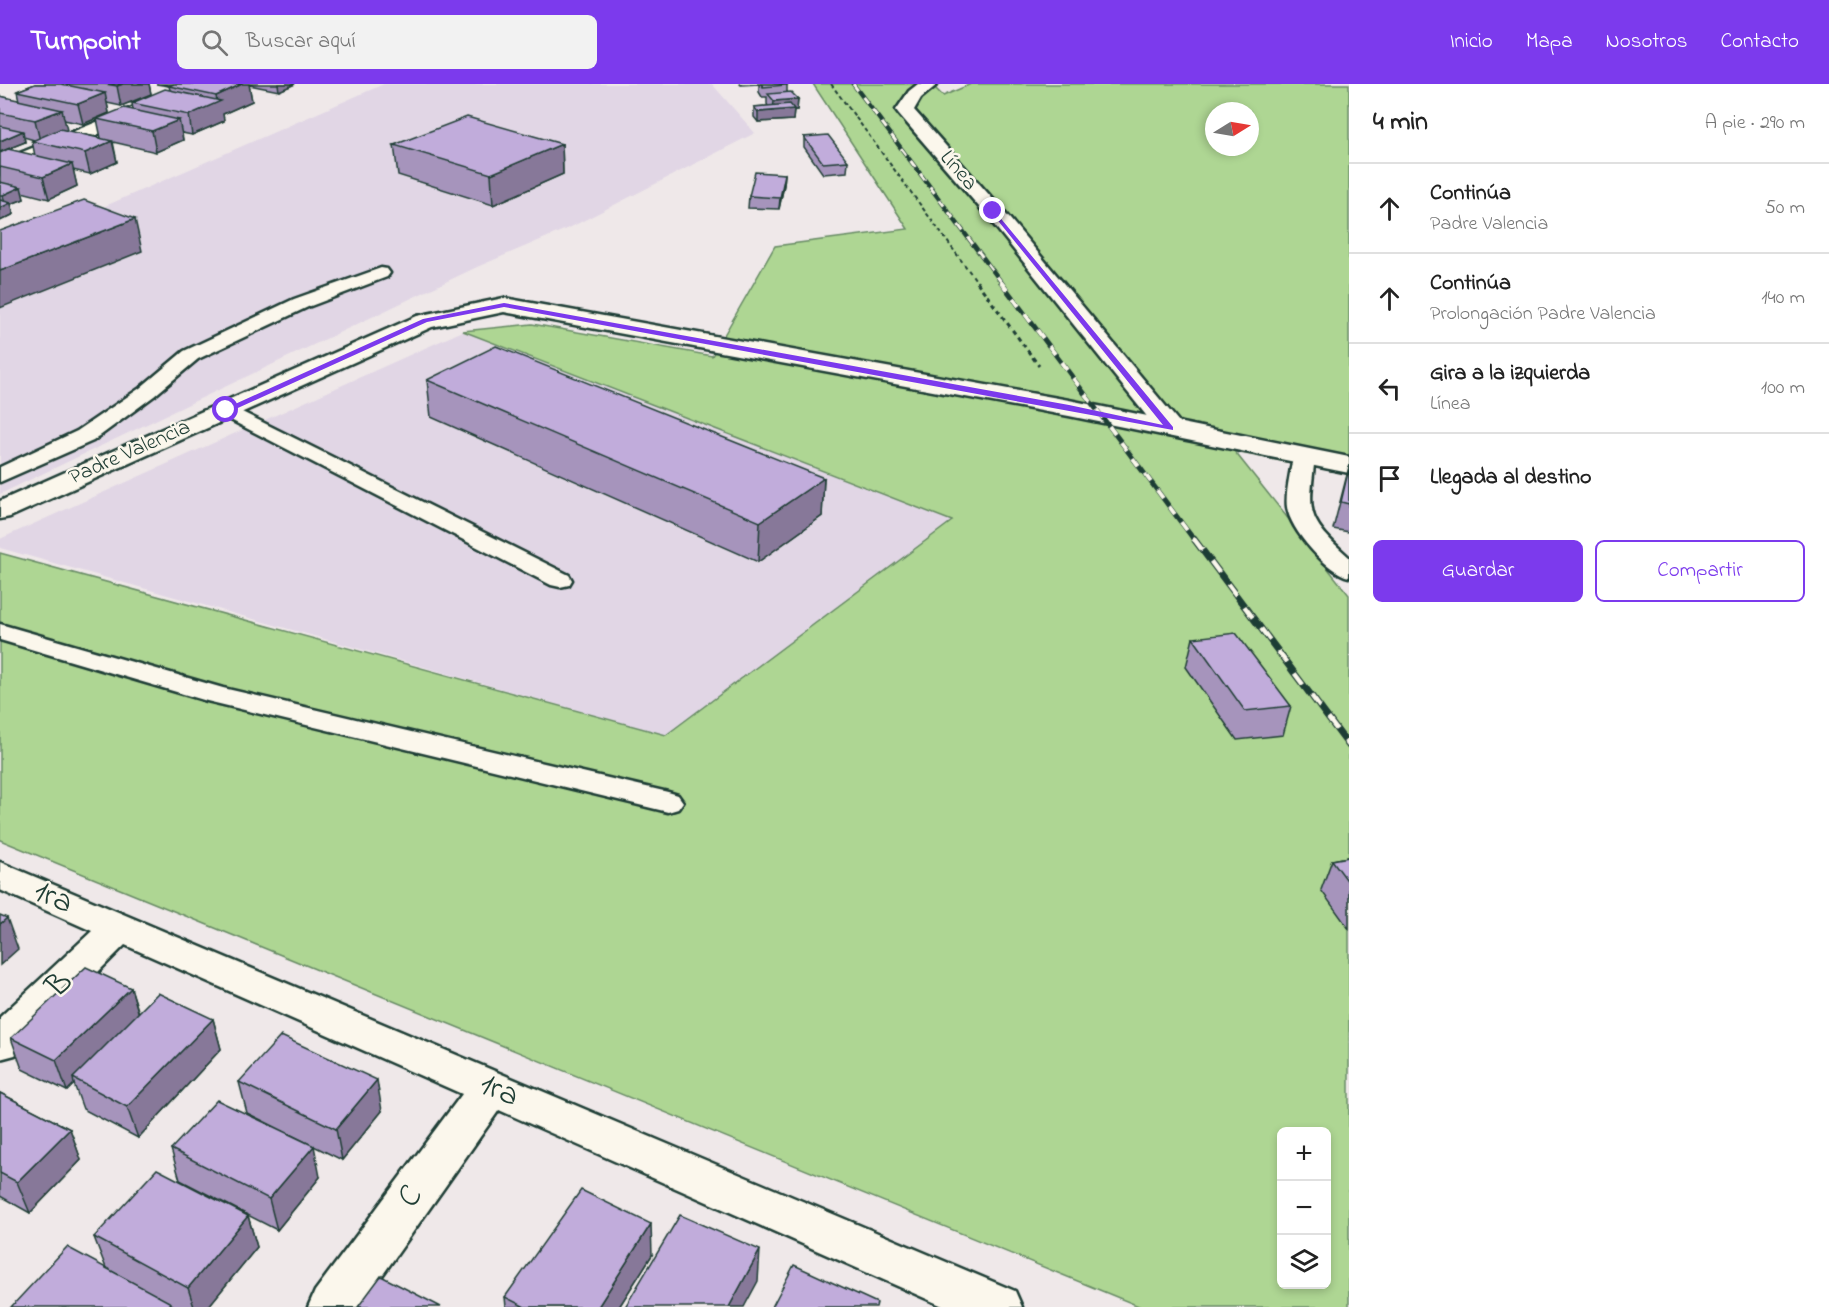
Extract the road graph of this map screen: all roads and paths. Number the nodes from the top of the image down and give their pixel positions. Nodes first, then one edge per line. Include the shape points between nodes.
1 (206, 84) edge
2 (831, 84) edge
3 (930, 84) edge
4 (0, 168) edge
5 (381, 273) dead end
6 (1069, 408) junction
7 (226, 410) junction
8 (1170, 428) junction
9 (1304, 456) junction
10 (1349, 465) edge
11 (0, 475) edge
12 (0, 511) edge
13 (1349, 570) edge
14 (560, 580) dead end
15 (0, 632) edge
16 (668, 802) dead end
17 (0, 875) edge
18 (120, 927) junction
19 (0, 1043) edge
20 (491, 1088) junction
21 (971, 1302) edge
22 (332, 1307) edge

1 - 4 street
2 - 6 path
3 - 8 street, Línea via 915,95 905,110
5 - 11 lane via 301,303 191,355 85,436
6 - 7 street, Padre Valencia via 504,305 425,321
6 - 8 street, Padre Valencia
7 - 12 street, Padre Valencia
7 - 14 lane
8 - 9 street, Padre Valencia
9 - 10 street, Padre Valencia
9 - 13 lane via 1298,507 1311,536
15 - 16 lane via 217,695
17 - 18 street, 1ra
18 - 19 street, B
18 - 20 street, 1ra
20 - 21 street, 1ra
20 - 22 street, C

